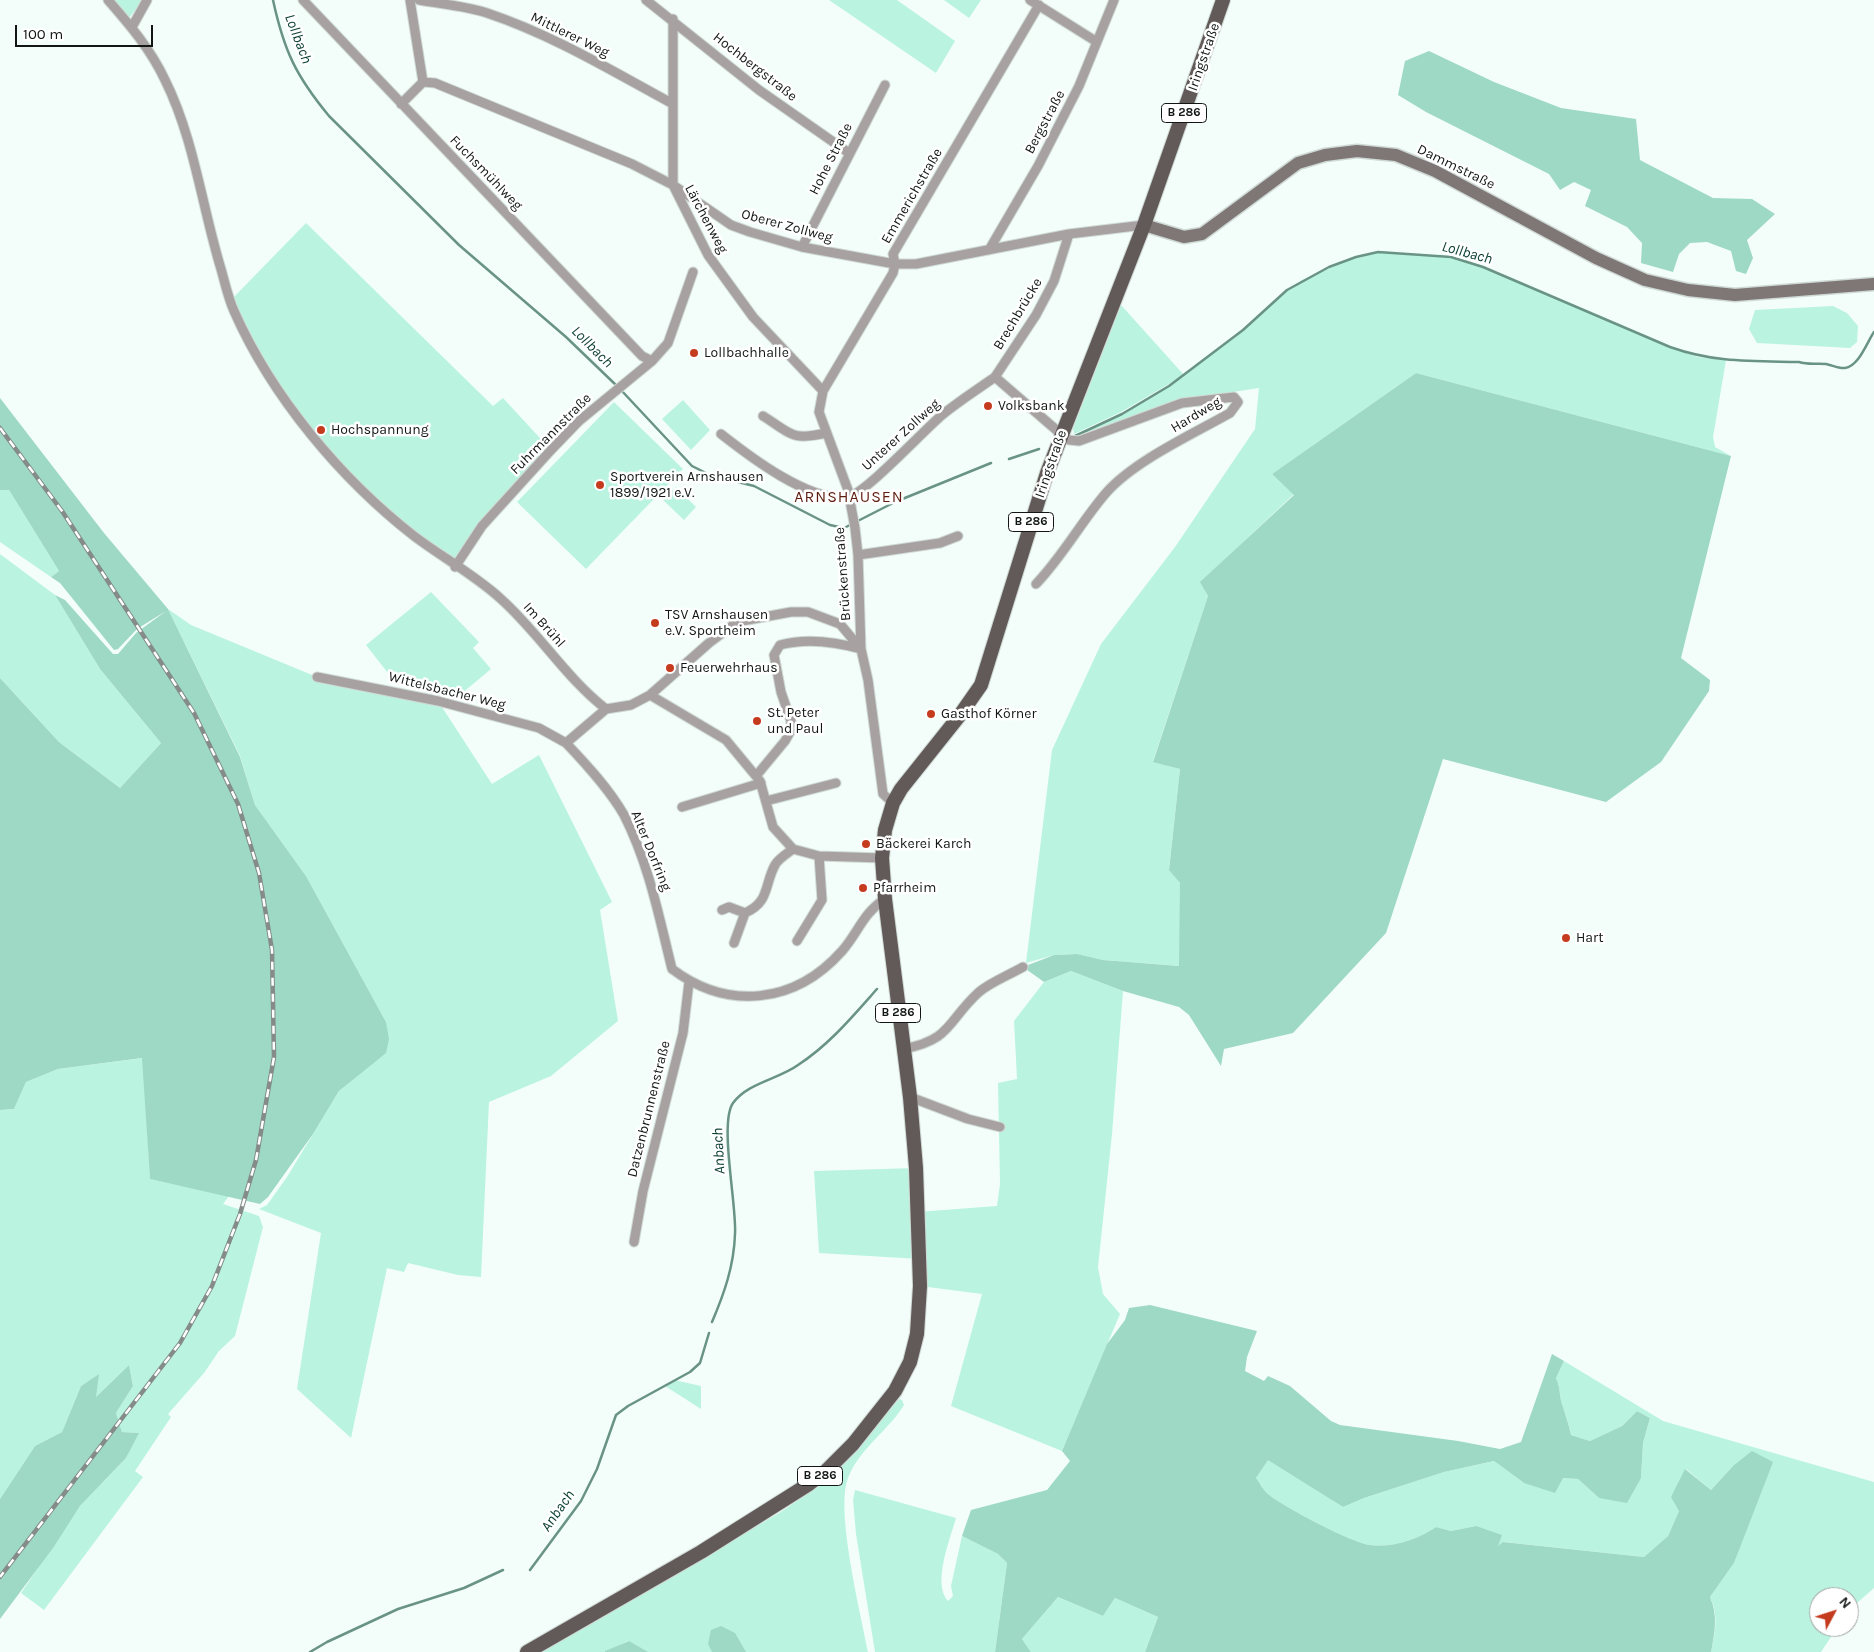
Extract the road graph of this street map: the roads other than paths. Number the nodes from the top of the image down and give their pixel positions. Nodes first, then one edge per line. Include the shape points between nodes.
1 (108, 0) edge
2 (147, 0) edge
3 (303, 0) edge
4 (410, 0) edge
5 (419, 0) edge
6 (646, 0) edge
7 (1030, 0) edge
8 (1114, 0) edge
9 (1223, 0) edge
10 (1039, 5) junction
11 (673, 19) junction
12 (132, 27) junction
13 (1097, 42) junction
14 (423, 82) junction
15 (885, 84) dead end
16 (402, 104) junction
17 (673, 104) junction
18 (849, 153) junction
19 (673, 185) junction
20 (1144, 225) junction
21 (1070, 234) junction
22 (802, 247) junction
23 (989, 250) junction
24 (895, 264) junction
25 (693, 272) dead end
26 (1874, 284) edge
27 (652, 361) junction
28 (995, 377) junction
29 (823, 391) junction
30 (763, 416) dead end
31 (826, 433) junction
32 (721, 434) dead end
33 (1061, 434) junction
34 (849, 496) junction
35 (958, 536) dead end
36 (858, 555) junction
37 (455, 567) junction
38 (1036, 584) dead end
39 (861, 649) junction
40 (317, 676) dead end
41 (650, 695) junction
42 (606, 709) junction
43 (566, 743) junction
44 (759, 780) junction
45 (836, 783) dead end
46 (766, 801) junction
47 (893, 804) junction
48 (682, 808) dead end
49 (793, 849) junction
50 (820, 856) junction
51 (882, 858) junction
52 (885, 899) junction
53 (722, 910) dead end
54 (745, 913) junction
55 (798, 941) dead end
56 (734, 943) dead end
57 (1023, 967) dead end
58 (689, 982) junction
59 (903, 1049) junction
60 (910, 1097) junction
61 (1000, 1127) dead end
62 (634, 1242) dead end
63 (527, 1652) edge

1 - 12 street, Im Brühl
2 - 12 street
3 - 16 street, Fuchsmühlweg
4 - 14 street
5 - 17 street, Mittlerer Weg via 485,12 525,27 556,40
6 - 11 street, Hochbergstraße
7 - 10 street
8 - 13 street, Bergstraße
9 - 20 main road, Iringstraße / B 286
10 - 13 street
10 - 24 street, Emmerichstraße via 894,254
11 - 17 street, Lärchenweg
11 - 18 street, Hochbergstraße via 758,90
12 - 37 street, Im Brühl via 166,82 186,136 233,310 270,381 343,472 412,535
13 - 23 street, Bergstraße via 1079,86 1038,166
14 - 16 street
14 - 19 street, Oberer Zollweg via 444,87 632,164
15 - 18 street, Hohe Straße
16 - 27 street, Fuchsmühlweg via 642,356
17 - 19 street, Lärchenweg
18 - 22 street, Hohe Straße
19 - 22 street, Oberer Zollweg via 732,225
19 - 29 street, Lärchenweg via 708,255 753,317
20 - 21 street, Oberer Zollweg
20 - 26 street, Dammstraße via 1184,237 1202,234 1298,164 1325,155 1358,151 1396,155 1435,170 1596,258 1645,280 1688,290 1735,295
20 - 33 main road, Iringstraße / B 286
21 - 23 street, Oberer Zollweg
21 - 28 street, Brechbrücke via 1054,281
22 - 24 street, Oberer Zollweg
23 - 24 street, Oberer Zollweg via 916,264
24 - 29 street, Emmerichstraße via 893,273
25 - 27 street, Fuhrmannstraße via 668,343
27 - 37 street, Fuhrmannstraße via 579,421 550,450 482,526
28 - 33 street
28 - 34 street, Unterer Zollweg via 943,415 872,481
29 - 31 street, Emmerichstraße via 819,412
30 - 31 street via 796,437
31 - 34 street, Emmerichstraße
32 - 34 street via 779,475 828,496
33 - 38 street, Hardweg via 1068,440 1078,441 1182,403 1234,397 1238,402 1230,413 1141,464 1107,492
33 - 47 main road, Iringstraße / B 286 via 981,685 960,716 923,759
34 - 36 street, Brückenstraße
35 - 36 street via 940,543
36 - 39 street, Brückenstraße
37 - 42 street, Im Brühl via 478,580 506,604 585,692
39 - 41 street via 840,624 808,612 754,618 732,625
39 - 44 street via 838,642 780,645 774,655 791,721 790,732
39 - 47 street via 883,794
40 - 43 street, Wittelsbacher Weg via 438,701 539,728
41 - 42 street via 631,705
41 - 44 street via 726,740
42 - 43 street
43 - 58 street, Alter Dorfring via 623,815 652,885 672,969
44 - 46 street
44 - 48 street
45 - 46 street
46 - 49 street via 773,827
47 - 51 main road, Iringstraße / B 286 via 885,830
49 - 50 street
49 - 54 street via 776,864 757,908
50 - 51 street
50 - 55 street via 823,888 820,908
51 - 52 main road, B 286
52 - 58 street, Alter Dorfring via 872,907 842,951 798,985 778,993 733,997
52 - 59 main road, B 286
53 - 54 street via 729,907
54 - 56 street
57 - 59 street via 979,992 946,1032 930,1042
58 - 62 street, Datzenbrunnenstraße via 683,1033 642,1191
59 - 60 main road, B 286
60 - 61 street via 968,1119
60 - 63 main road, B 286 via 920,1286 917,1334 910,1362 895,1392 853,1444 826,1471 790,1498

